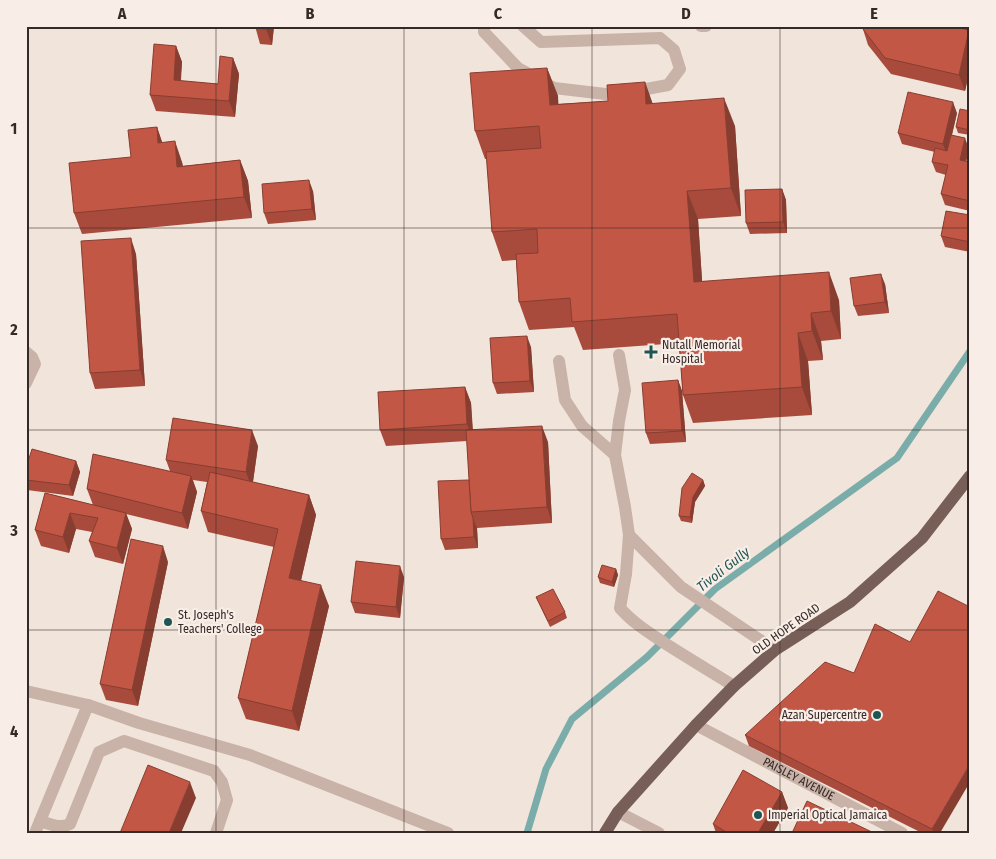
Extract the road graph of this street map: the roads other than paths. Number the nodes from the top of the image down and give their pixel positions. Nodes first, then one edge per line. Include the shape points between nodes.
1 (484, 26) edge
2 (523, 26) edge
3 (701, 26) edge
4 (706, 26) edge
5 (26, 352) edge
6 (619, 355) dead end
7 (559, 361) dead end
8 (26, 383) edge
9 (615, 455) junction
10 (970, 476) edge
11 (629, 535) junction
12 (775, 650) junction
13 (734, 686) junction
14 (26, 691) edge
15 (88, 705) junction
16 (696, 724) junction
17 (618, 812) junction
18 (40, 820) junction
19 (35, 833) edge
20 (216, 833) edge
21 (448, 833) edge
22 (605, 833) edge
23 (659, 833) edge
24 (902, 833) edge

1 - 2 street via 484,32 518,68 554,88 614,95 668,84 680,69 674,50 660,38 541,42
3 - 4 street
5 - 8 street via 35,364
6 - 9 street via 626,390
7 - 9 street via 565,400 582,426
9 - 11 street
10 - 12 main road, OLD HOPE ROAD via 922,538 850,602
11 - 12 street via 681,587
11 - 13 street via 620,608 647,632
12 - 13 main road, OLD HOPE ROAD
13 - 16 main road, OLD HOPE ROAD
14 - 15 street
15 - 18 street
15 - 21 street via 250,756
16 - 17 main road, OLD HOPE ROAD
16 - 24 street, PAISLEY AVENUE
17 - 22 main road, OLD HOPE ROAD
17 - 23 street
18 - 19 street
18 - 20 street via 59,827 70,824 99,752 124,741 214,771 222,782 227,800

